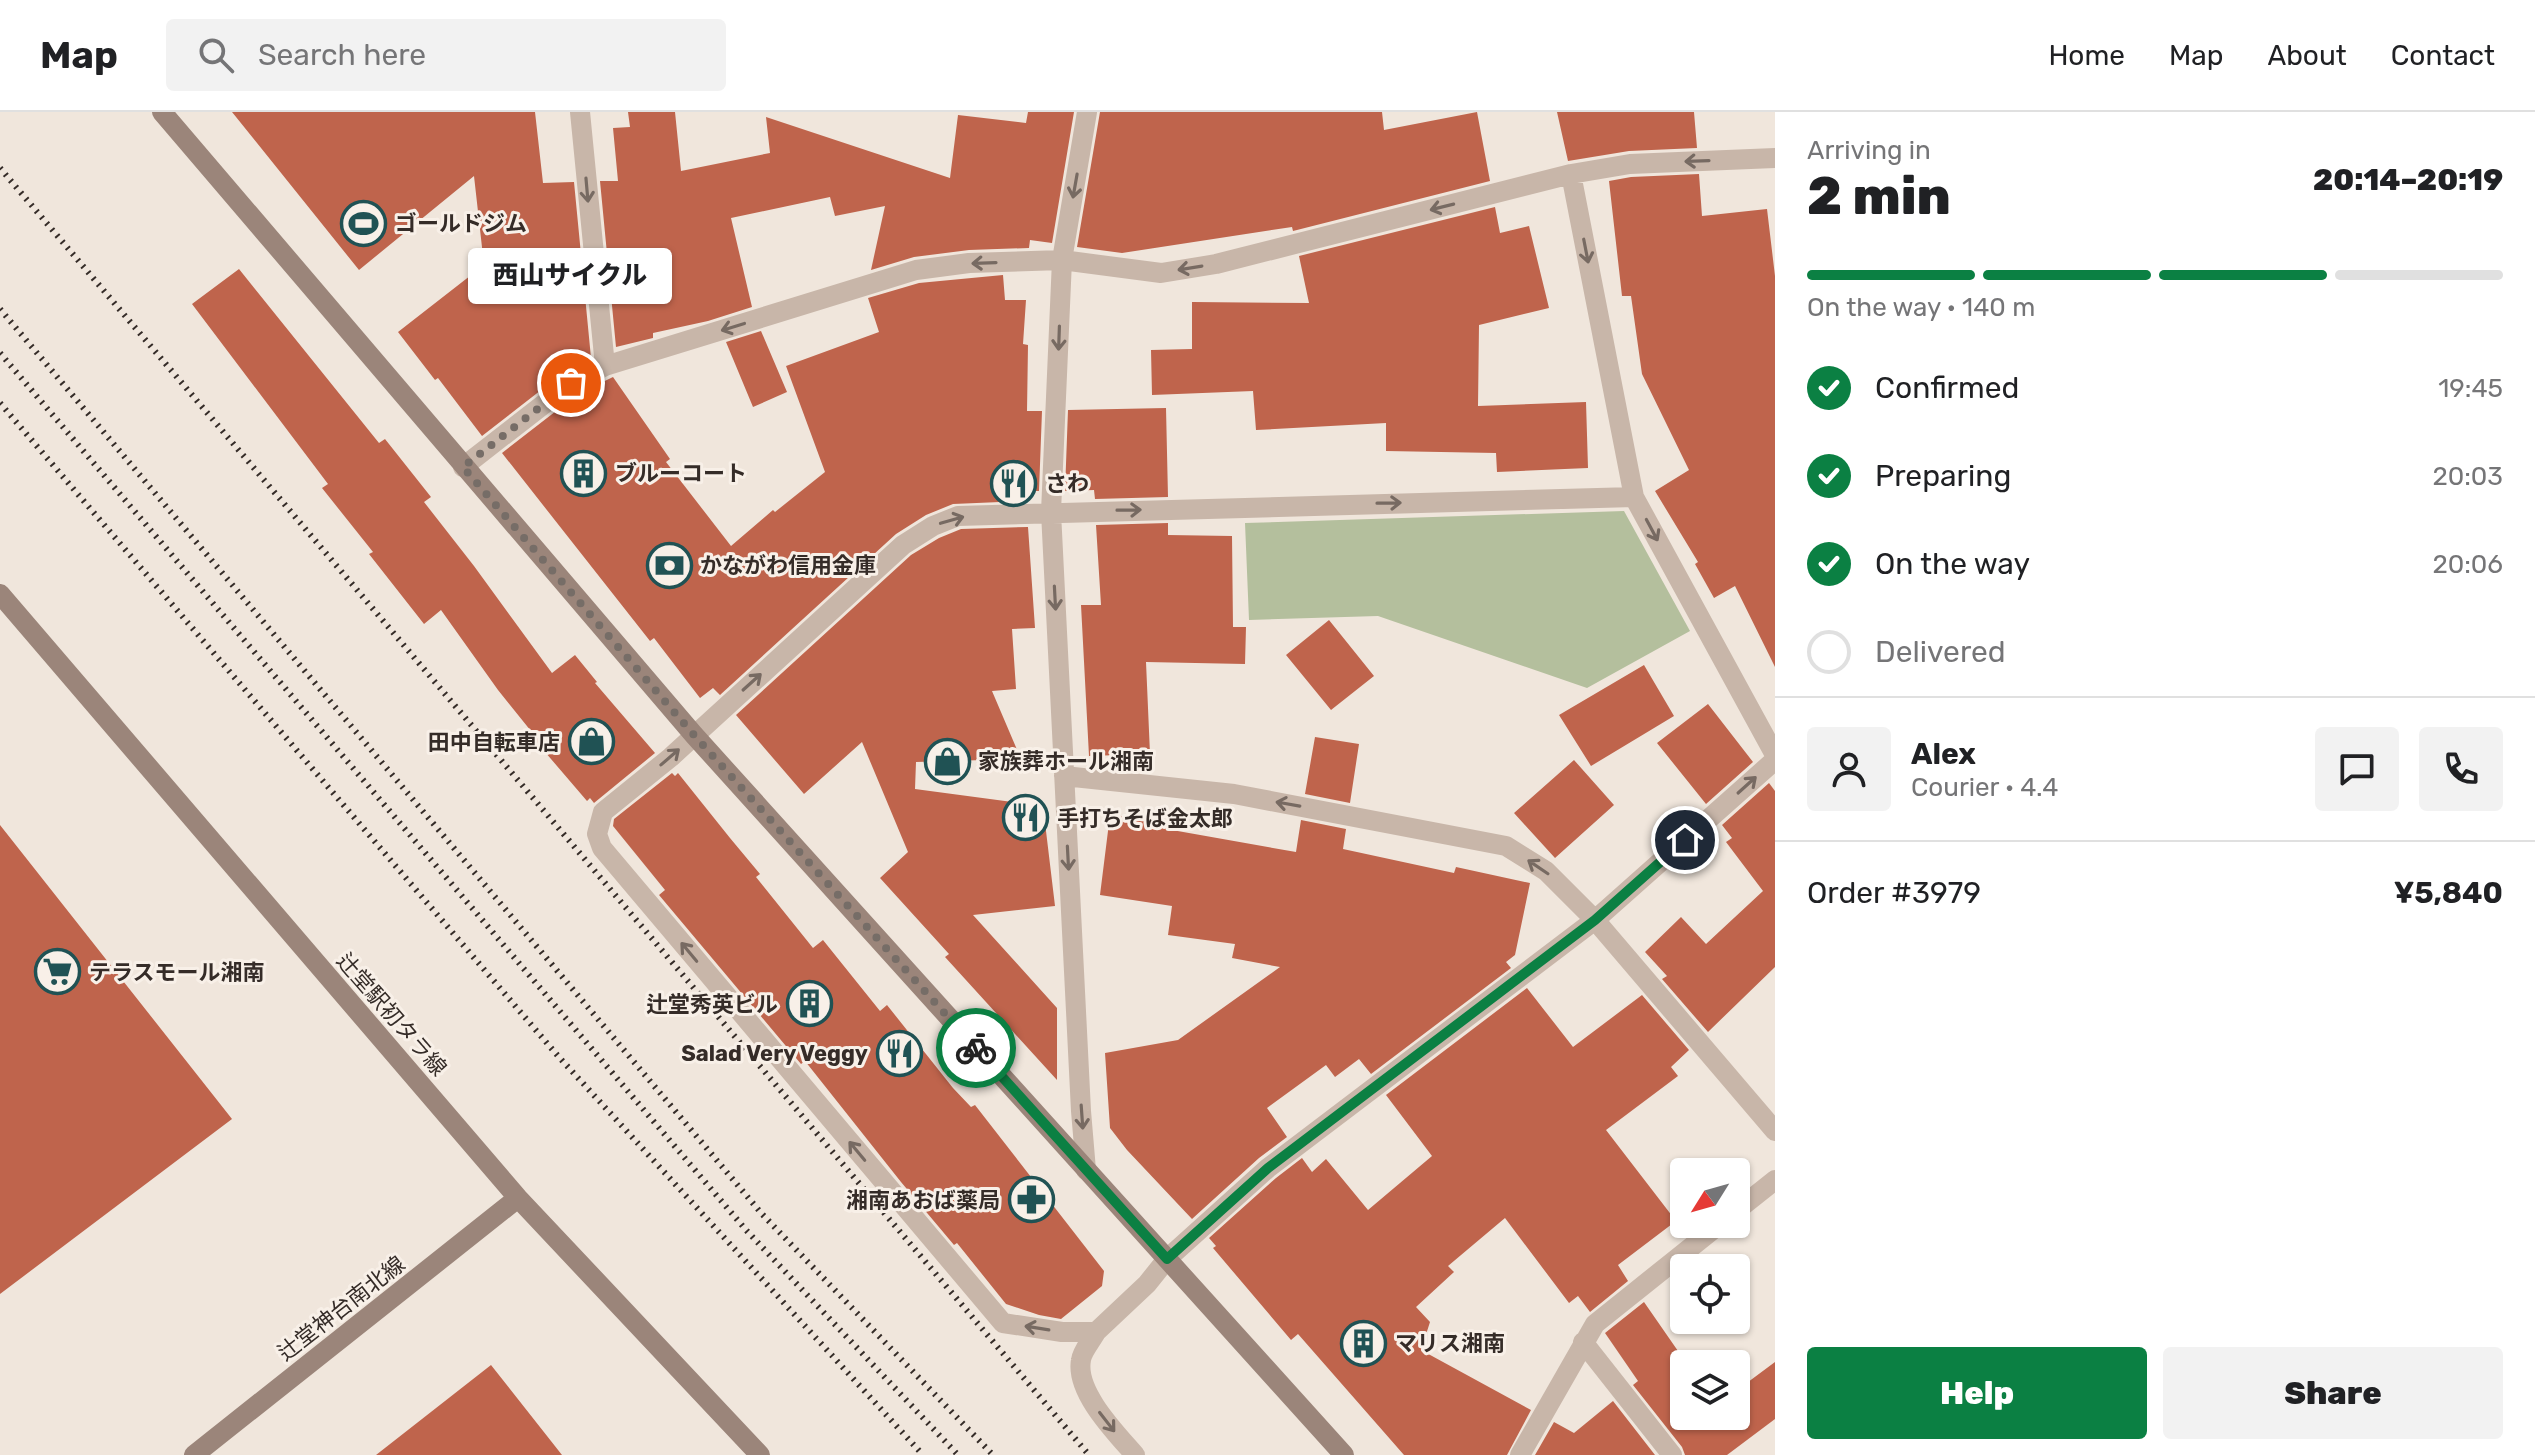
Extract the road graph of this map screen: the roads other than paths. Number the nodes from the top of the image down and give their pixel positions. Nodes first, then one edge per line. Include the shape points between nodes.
1 (162, 112) edge
2 (580, 112) edge
3 (1087, 112) edge
4 (1775, 158) edge
5 (1571, 174) junction
6 (1062, 260) junction
7 (605, 366) junction
8 (463, 467) junction
9 (1634, 497) junction
10 (1051, 512) junction
11 (0, 594) edge
12 (694, 735) junction
13 (1775, 758) edge
14 (1064, 776) junction
15 (1595, 920) junction
16 (1775, 1131) edge
17 (1086, 1170) junction
18 (1775, 1180) edge
19 (518, 1198) junction
20 (1750, 1200) edge
21 (1702, 1238) edge
22 (1167, 1259) junction
23 (1096, 1332) junction
24 (1583, 1342) junction
25 (194, 1455) edge
26 (760, 1455) edge
27 (1135, 1455) edge
28 (1344, 1455) edge
29 (1520, 1455) edge
30 (1672, 1455) edge

1 - 8 street
2 -> 7 street
3 -> 6 street
4 -> 5 street via 1630,164
5 -> 6 street via 1216,264 1161,273
5 -> 9 street
6 -> 7 street via 916,270
6 -> 10 street
7 - 8 street via 571,383
8 - 12 street
10 -> 9 street
9 -> 13 street
12 -> 10 street via 903,545 933,526 958,516
10 -> 14 street
11 - 19 street, 辻堂駅初タラ線
12 - 17 street
23 -> 12 street via 1003,1323 602,848 597,834 603,812
15 -> 13 street
15 -> 14 street via 1546,871 1506,846 1234,794
14 -> 17 street
15 - 16 street
15 - 22 street via 1268,1168
17 - 22 street
18 - 20 street
19 - 25 street, 辻堂神台南北線
19 - 26 street, 辻堂駅初タラ線
21 - 24 street via 1595,1324
22 - 23 street
22 - 28 street
23 -> 27 street via 1081,1360 1085,1389
24 - 29 street
24 - 30 street

